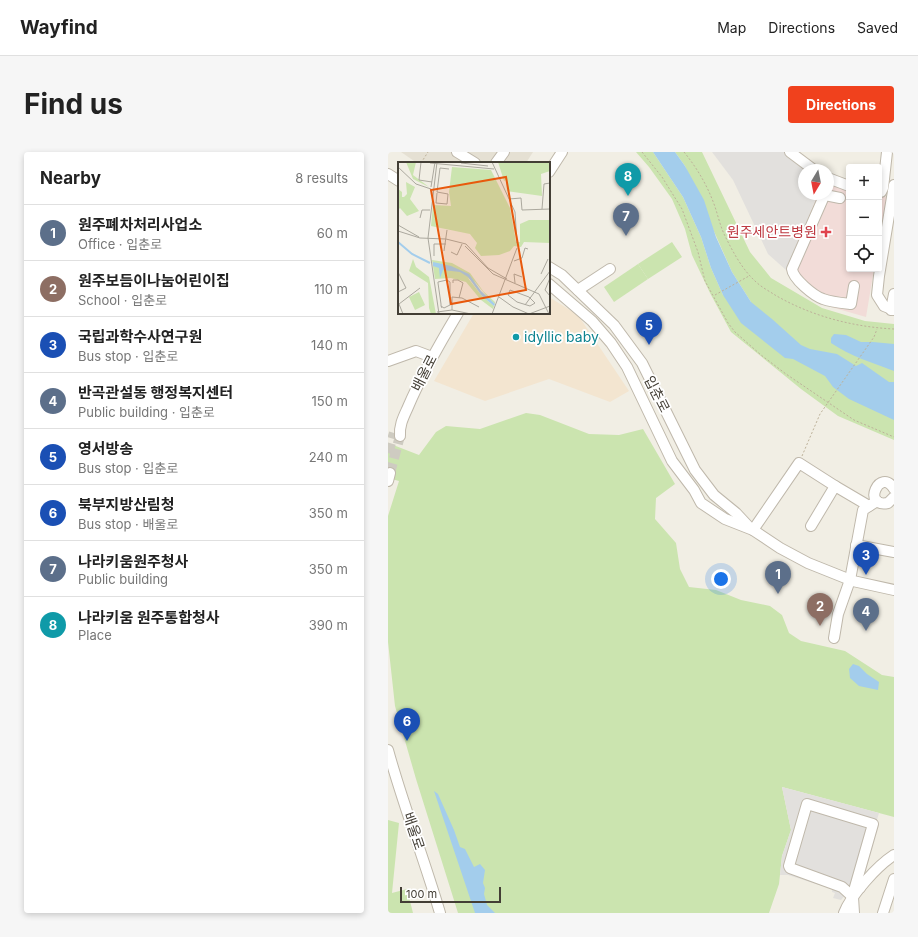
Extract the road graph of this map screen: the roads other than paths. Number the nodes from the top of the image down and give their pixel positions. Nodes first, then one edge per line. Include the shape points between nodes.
1 (457, 152) edge
2 (504, 152) edge
3 (790, 152) edge
4 (563, 153) edge
5 (889, 156) edge
6 (473, 162) edge
7 (497, 162) edge
8 (806, 164) edge
9 (550, 171) edge
10 (388, 174) edge
11 (398, 180) edge
12 (846, 186) edge
13 (834, 187) edge
14 (894, 187) edge
15 (882, 190) edge
16 (834, 193) edge
17 (840, 198) dead end
18 (823, 200) edge
19 (892, 206) edge
20 (550, 268) edge
21 (610, 269) dead end
22 (550, 285) edge
23 (854, 286) dead end
24 (578, 290) junction
25 (894, 294) edge
26 (893, 310) edge
27 (457, 314) edge
28 (432, 357) junction
29 (388, 361) edge
30 (398, 432) tunnel mouth
31 (835, 486) junction
32 (894, 489) edge
33 (894, 497) edge
34 (873, 503) junction
35 (811, 526) dead end
36 (753, 530) junction
37 (856, 545) junction
38 (894, 552) edge
39 (850, 580) junction
40 (894, 590) edge
41 (834, 638) dead end
42 (388, 750) edge
43 (390, 764) edge
44 (894, 855) edge
45 (894, 879) edge
46 (860, 888) junction
47 (853, 897) junction
48 (440, 913) edge
49 (839, 913) edge
50 (844, 913) edge
51 (854, 913) edge
52 (883, 913) edge

1 - 6 street
2 - 7 street
3 - 8 street
4 - 9 street
5 - 15 street
10 - 11 street
12 - 13 street
14 - 19 street
16 - 17 street
18 - 23 street via 809,243 792,269 793,273 803,285 822,299 851,304
19 - 26 street via 877,295 884,306
20 - 24 street, 입춘로 via 562,274
21 - 24 street
22 - 36 street, 입춘로 via 592,321 611,343 627,367 672,461 701,503 725,520
24 - 36 street, 입춘로 via 614,325 642,363 695,470 714,495
25 - 26 street
27 - 28 street, 배울로
28 - 29 street via 416,351
28 - 30 street, 배울로 via 413,394
31 - 34 street
31 - 35 street
31 - 36 street via 799,463
32 - 34 street via 890,484 879,484 874,493
33 - 34 street via 888,503
34 - 37 street via 863,510
36 - 39 street, 입춘로 via 808,563
37 - 38 street
37 - 39 street
39 - 40 street, 입춘로
39 - 41 street via 838,614
42 - 43 street, 배울로
43 - 48 street, 배울로
44 - 46 street
45 - 52 street
46 - 47 street
46 - 47 street via 855,886 873,824 807,804 789,866 842,887
47 - 49 street
47 - 50 street
47 - 51 street

